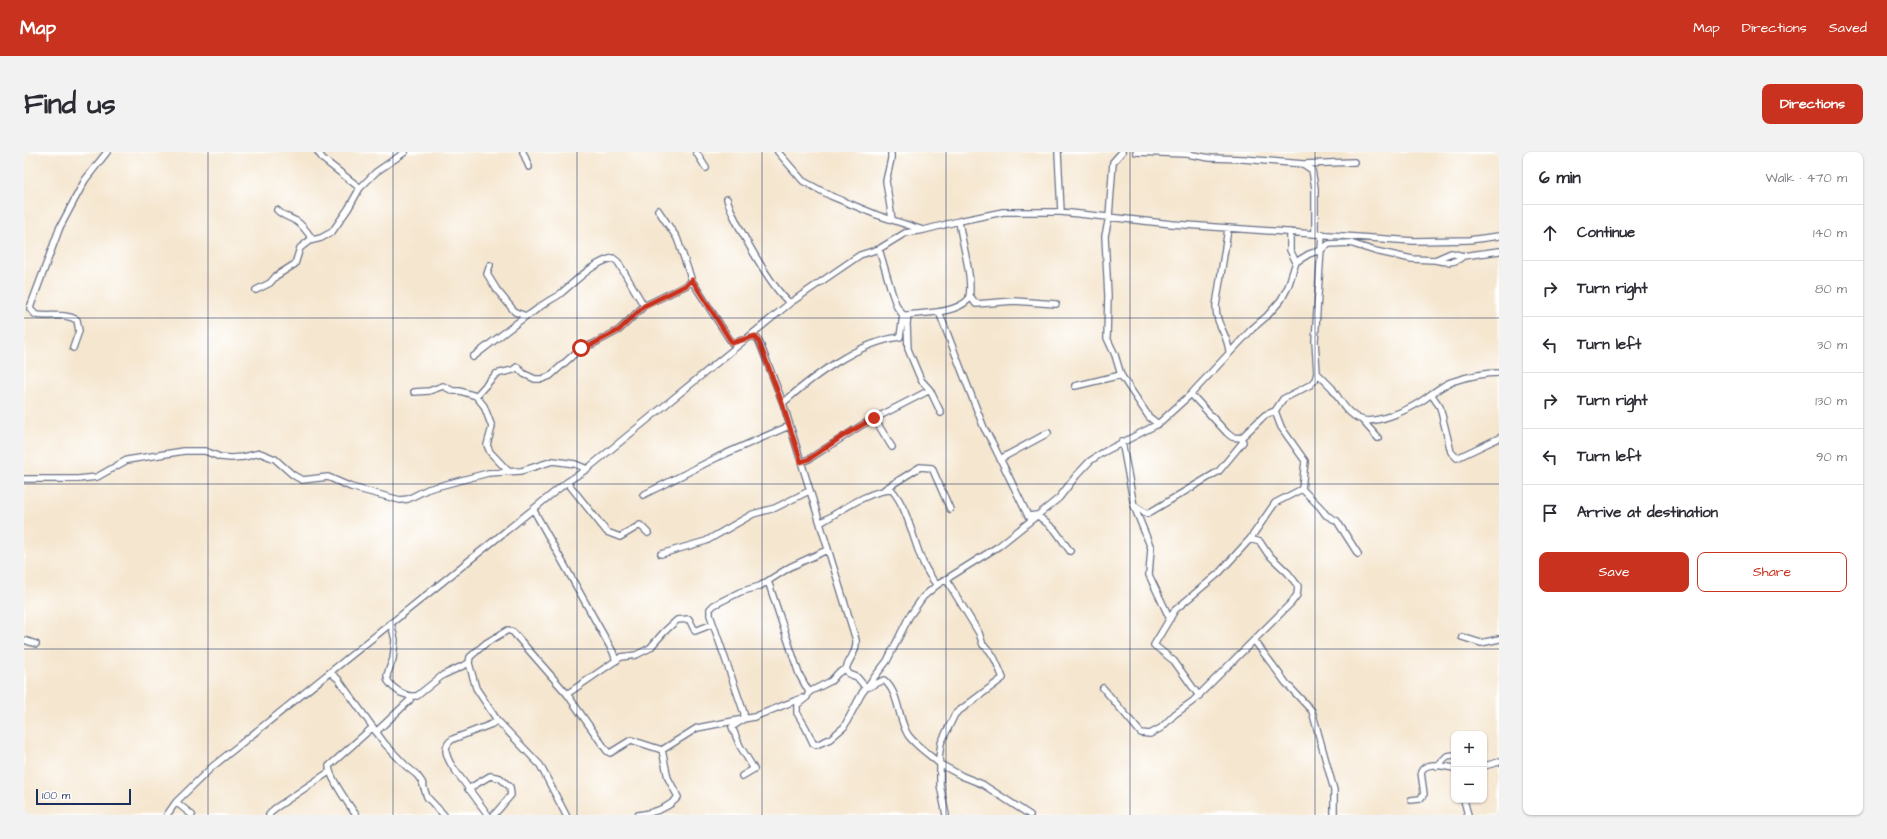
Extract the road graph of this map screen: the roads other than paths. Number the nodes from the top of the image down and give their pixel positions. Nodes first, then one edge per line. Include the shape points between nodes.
1 (107, 152) edge
2 (318, 152) edge
3 (405, 152) edge
4 (523, 152) edge
5 (696, 152) edge
6 (778, 152) edge
7 (891, 152) edge
8 (1058, 152) edge
9 (1122, 152) edge
10 (1136, 152) edge
11 (1354, 162) dead end
12 (1303, 164) junction
13 (529, 167) dead end
14 (706, 168) dead end
15 (360, 188) junction
16 (727, 199) dead end
17 (277, 210) dead end
18 (658, 210) dead end
19 (1061, 212) junction
20 (1109, 218) junction
21 (892, 219) junction
22 (959, 221) junction
23 (1228, 229) junction
24 (924, 230) junction
25 (1290, 232) junction
26 (1315, 234) junction
27 (1322, 234) junction
28 (1354, 236) junction
29 (1499, 236) edge
30 (313, 240) junction
31 (1350, 243) junction
32 (879, 248) junction
33 (1321, 250) junction
34 (1499, 252) edge
35 (1463, 256) junction
36 (1435, 260) junction
37 (1296, 262) junction
38 (490, 265) dead end
39 (692, 280) junction
40 (256, 290) dead end
41 (970, 296) junction
42 (790, 303) junction
43 (964, 304) junction
44 (976, 304) junction
45 (1056, 304) dead end
46 (644, 306) junction
47 (940, 312) junction
48 (906, 315) junction
49 (526, 316) junction
50 (749, 337) junction
51 (74, 348) dead end
52 (1229, 351) junction
53 (473, 357) dead end
54 (1317, 373) junction
55 (1499, 373) edge
56 (1121, 375) junction
57 (1075, 386) dead end
58 (930, 390) junction
59 (414, 392) dead end
60 (1191, 394) junction
61 (1432, 394) junction
62 (476, 396) junction
63 (782, 403) junction
64 (1274, 412) junction
65 (941, 413) dead end
66 (874, 418) junction
67 (1362, 420) junction
68 (1158, 424) junction
69 (789, 426) junction
70 (1048, 433) dead end
71 (1241, 438) junction
72 (1378, 438) dead end
73 (1499, 438) edge
74 (1122, 441) junction
75 (892, 447) dead end
76 (1000, 459) junction
77 (801, 462) junction
78 (587, 468) junction
79 (509, 472) junction
80 (24, 479) edge
81 (567, 482) junction
82 (885, 489) junction
83 (1302, 489) junction
84 (810, 491) junction
85 (643, 495) dead end
86 (1134, 506) junction
87 (950, 508) dead end
88 (534, 509) junction
89 (1037, 515) junction
90 (820, 522) junction
91 (648, 533) dead end
92 (1250, 539) junction
93 (827, 550) junction
94 (1070, 551) dead end
95 (661, 554) dead end
96 (1358, 554) dead end
97 (946, 579) junction
98 (768, 581) junction
99 (936, 585) junction
100 (1170, 619) junction
101 (391, 623) junction
102 (713, 624) junction
103 (1462, 637) dead end
104 (1499, 639) edge
105 (24, 640) edge
106 (1254, 640) junction
107 (36, 644) dead end
108 (616, 661) junction
109 (469, 663) junction
110 (846, 669) junction
111 (331, 673) junction
112 (866, 688) junction
113 (1103, 688) dead end
114 (567, 694) junction
115 (808, 694) junction
116 (410, 696) junction
117 (1199, 696) junction
118 (744, 719) junction
119 (497, 720) junction
120 (374, 729) junction
121 (662, 750) junction
122 (1451, 755) edge
123 (1499, 762) edge
124 (940, 764) junction
125 (1487, 765) edge
126 (1437, 766) junction
127 (1451, 768) edge
128 (329, 772) junction
129 (742, 776) dead end
130 (468, 789) junction
131 (1411, 800) dead end
132 (176, 802) junction
133 (1465, 803) edge
134 (274, 809) junction
135 (166, 815) edge
136 (192, 815) edge
137 (269, 815) edge
138 (279, 815) edge
139 (356, 815) edge
140 (444, 815) edge
141 (488, 815) edge
142 (494, 815) edge
143 (566, 815) edge
144 (638, 815) edge
145 (946, 815) edge
146 (1030, 815) edge
147 (1334, 815) edge
148 (1468, 815) edge

1 - 51 street via 85,180 60,227 30,310 36,315 77,320 79,331
2 - 15 street via 323,159
3 - 15 street via 376,172
4 - 13 street
5 - 14 street
6 - 21 street via 803,180 831,196
7 - 21 street via 886,182
8 - 19 street
9 - 20 street via 1113,162
10 - 12 street
11 - 12 street
12 - 26 street via 1312,170 1315,188
15 - 30 street via 332,232
16 - 42 street via 731,212 771,282 781,297
17 - 30 street via 297,221
18 - 39 street via 677,238
19 - 20 street
19 - 22 street via 1003,212
20 - 23 street
20 - 56 street via 1105,236 1107,338
21 - 24 street
22 - 24 street
22 - 41 street via 966,254
23 - 25 street
23 - 52 street via 1216,317 1228,339
24 - 32 street via 905,233
25 - 26 street
25 - 37 street via 1290,250
26 - 27 street
27 - 28 street
27 - 33 street
28 - 29 street via 1413,241 1468,240
28 - 31 street
30 - 40 street via 300,248 295,264
31 - 33 street via 1329,244
31 - 36 street via 1412,259
32 - 42 street via 860,255
32 - 48 street via 897,307
33 - 37 street
33 - 54 street via 1316,341
34 - 35 street
35 - 36 street via 1451,253
35 - 36 street via 1459,261
37 - 52 street via 1281,300 1239,345
38 - 49 street via 487,274 497,290 515,312
39 - 46 street via 687,285
39 - 50 street via 732,343
41 - 43 street
41 - 44 street
42 - 50 street
43 - 44 street
43 - 47 street
44 - 45 street via 1014,301
46 - 49 street via 618,262 613,258 606,259 579,276 559,295
46 - 62 street via 619,330 581,348 550,376 542,380 535,379 517,367 496,374
47 - 48 street
47 - 76 street via 984,428
48 - 58 street via 908,349 921,380
48 - 63 street via 900,337 886,339 825,369
49 - 53 street
50 - 63 street via 755,336 759,342
50 - 78 street
52 - 60 street
54 - 64 street via 1310,385 1283,399
54 - 67 street via 1345,409
55 - 61 street via 1472,376 1452,382
56 - 57 street
56 - 68 street via 1149,416
58 - 65 street
58 - 66 street
59 - 62 street via 429,391 443,386
60 - 68 street
60 - 71 street via 1227,433
61 - 67 street via 1389,416 1370,421
61 - 73 street via 1440,407 1451,452 1457,458
62 - 79 street via 484,406 492,427 487,445 490,452
63 - 69 street
64 - 71 street via 1265,415
64 - 83 street via 1281,427 1305,461
66 - 75 street
66 - 77 street
67 - 72 street
68 - 74 street
69 - 77 street
69 - 85 street via 718,457
70 - 76 street
71 - 86 street via 1243,442 1219,471 1147,514
74 - 86 street
74 - 89 street via 1090,461 1059,498
76 - 89 street via 1028,516
77 - 84 street
78 - 79 street via 552,461 521,471
78 - 81 street
79 - 80 street via 488,473 400,500 350,487 328,477 302,480 275,459 260,453 231,458 205,451 184,451 127,460 97,477
81 - 88 street
81 - 91 street via 607,532 620,537 640,525
82 - 87 street via 920,467 932,468
82 - 90 street
82 - 99 street via 892,490 898,497 928,575
83 - 92 street via 1275,503
83 - 96 street via 1336,522
84 - 90 street
84 - 95 street via 775,508 753,514 706,541
86 - 100 street via 1151,548 1149,575
88 - 101 street
88 - 108 street
89 - 94 street via 1055,530
89 - 97 street via 999,546
90 - 93 street
92 - 100 street via 1219,573 1176,610
92 - 106 street via 1260,542 1298,586 1297,595
93 - 98 street via 790,567
93 - 110 street via 856,640 855,653 848,661
97 - 99 street
97 - 124 street via 979,633 983,645 996,661 1003,678 955,714 941,743 938,758
98 - 102 street via 714,604 710,609
98 - 115 street via 794,661
99 - 112 street via 922,597 887,661
100 - 117 street via 1154,644 1174,661
101 - 111 street
101 - 116 street via 395,640 388,681 401,693
102 - 108 street via 695,631 689,619 678,620 650,648
102 - 118 street
103 - 104 street via 1481,643
105 - 107 street
106 - 117 street
106 - 147 street via 1286,683 1312,711 1334,790
108 - 114 street
109 - 114 street via 470,657 486,643 508,630 514,632
109 - 116 street via 443,675 417,696
109 - 119 street via 476,688
110 - 112 street
110 - 115 street
111 - 120 street
111 - 132 street via 212,767
112 - 115 street via 844,727 819,745 813,743 796,709
112 - 124 street via 884,680 890,686 908,735
113 - 117 street via 1140,733 1150,734
114 - 121 street via 610,753 631,740
115 - 118 street via 771,711
116 - 120 street via 410,700
118 - 121 street via 697,728
118 - 129 street via 732,727 754,769
119 - 130 street via 460,735 448,742 445,749 447,758
119 - 143 street via 540,765
120 - 128 street via 331,763
120 - 140 street via 402,762 417,775 427,797
121 - 144 street via 668,778 678,797 672,805
122 - 126 street
123 - 125 street
124 - 145 street via 940,785
124 - 146 street via 982,784
126 - 127 street
126 - 131 street via 1422,769 1424,794 1420,799
128 - 134 street
128 - 139 street
130 - 141 street
130 - 142 street via 490,776 500,778 510,787 511,795
132 - 135 street
132 - 136 street
133 - 148 street
134 - 137 street
134 - 138 street

